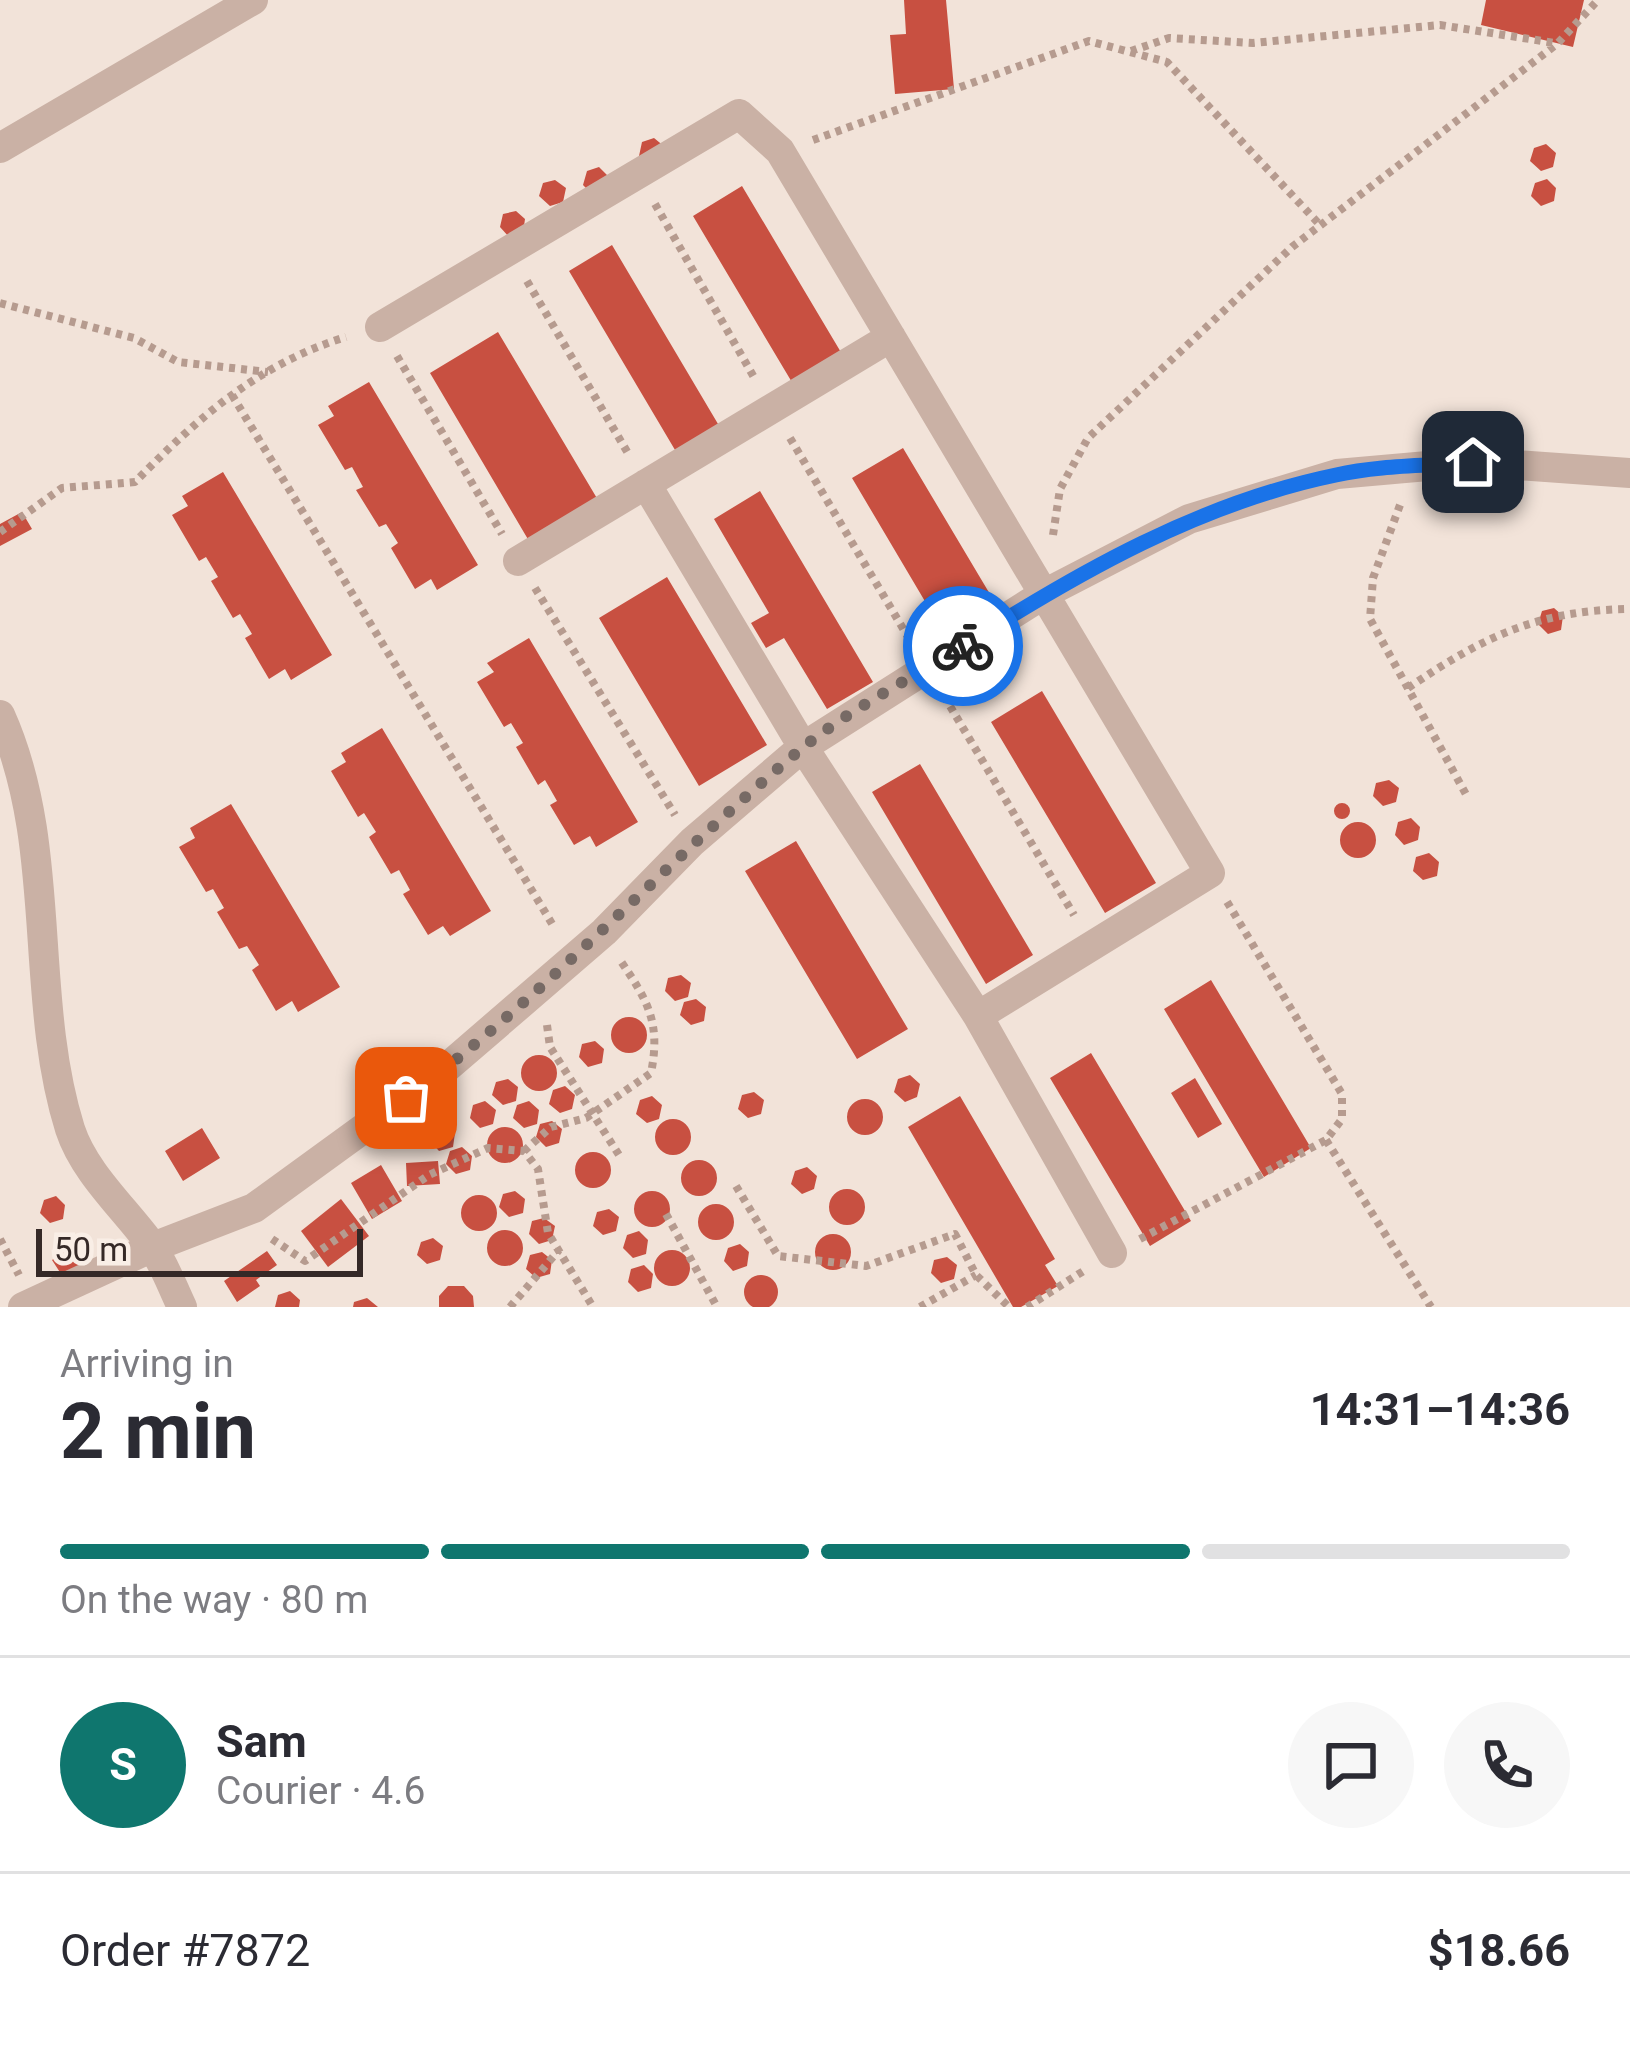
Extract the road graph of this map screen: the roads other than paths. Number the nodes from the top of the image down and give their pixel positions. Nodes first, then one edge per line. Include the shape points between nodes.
1 (253, 0) edge
2 (0, 148) edge
3 (380, 327) road end
4 (891, 337) junction
5 (1630, 473) edge
6 (646, 484) junction
7 (518, 561) dead end
8 (1044, 594) junction
9 (0, 715) edge
10 (802, 747) junction
11 (978, 1016) junction
12 (153, 1247) junction
13 (1112, 1253) road end
14 (23, 1307) edge
15 (182, 1307) edge

1 - 2 street
3 - 4 street via 739,114 780,152
4 - 6 street
4 - 8 street
5 - 8 street via 1473,462 1337,474 1189,520
6 - 7 street
6 - 10 street
8 - 10 street
8 - 11 street via 1210,873
9 - 12 street via 31,807 54,1051 71,1131
10 - 11 street
10 - 12 street via 444,1070 254,1208
11 - 13 street
12 - 14 street
12 - 15 street

